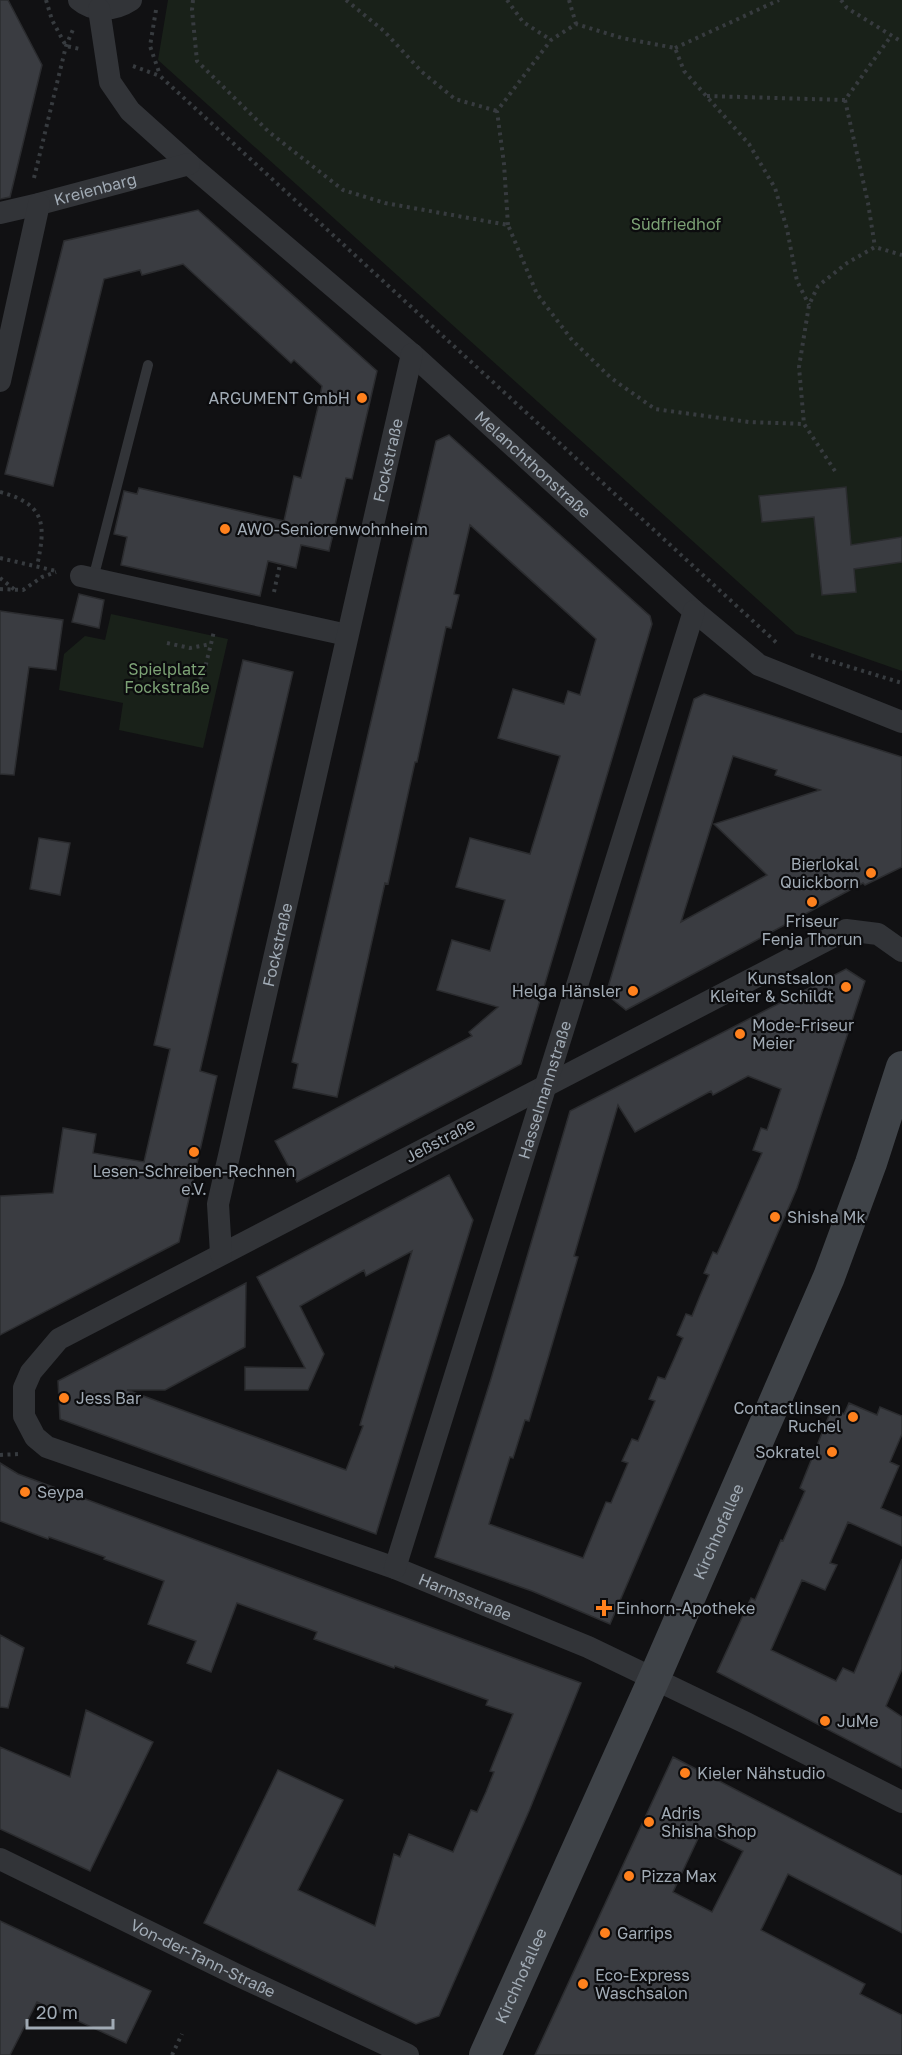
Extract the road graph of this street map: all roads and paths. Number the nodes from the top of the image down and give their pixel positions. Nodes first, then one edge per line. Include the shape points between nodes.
1 (46, 0) edge
2 (131, 0) edge
3 (158, 0) edge
4 (193, 0) edge
5 (346, 0) edge
6 (507, 0) edge
7 (569, 0) edge
8 (779, 0) edge
9 (841, 0) edge
10 (89, 5) edge
11 (576, 24) junction
12 (891, 36) junction
13 (551, 40) junction
14 (902, 42) edge
15 (66, 46) junction
16 (675, 48) junction
17 (105, 55) junction
18 (160, 76) junction
19 (707, 96) junction
20 (845, 100) junction
21 (496, 111) junction
22 (189, 164) junction
23 (39, 204) junction
24 (0, 213) edge
25 (508, 225) junction
26 (875, 247) junction
27 (902, 255) edge
28 (809, 305) junction
29 (412, 354) junction
30 (148, 365) dead end
31 (0, 381) edge
32 (804, 424) junction
33 (836, 471) dead end
34 (0, 492) edge
35 (0, 558) edge
36 (37, 566) junction
37 (79, 576) junction
38 (0, 578) edge
39 (0, 590) edge
40 (15, 590) junction
41 (219, 607) junction
42 (694, 610) junction
43 (347, 636) junction
44 (167, 643) dead end
45 (211, 644) junction
46 (786, 647) dead end
47 (803, 653) dead end
48 (902, 683) edge
49 (197, 686) dead end
50 (902, 722) edge
51 (902, 951) edge
52 (902, 1067) edge
53 (546, 1085) junction
54 (221, 1254) junction
55 (24, 1416) joint
56 (395, 1568) junction
57 (654, 1679) junction
58 (902, 1802) edge
59 (0, 1859) edge
60 (182, 2034) dead end
61 (172, 2055) edge
62 (408, 2055) edge
63 (485, 2055) edge

1 - 15 path
2 - 10 street via 122,6
3 - 18 path via 150,46
4 - 25 path via 197,61 269,132 343,190
5 - 21 path via 455,99
6 - 13 path via 523,22
7 - 11 path
8 - 16 path
9 - 12 path
10 - 17 street, Melanchthonstraße
11 - 13 path
11 - 16 path
12 - 14 path
12 - 20 path
13 - 21 path
15 - 17 path
15 - 23 path via 33,175
16 - 19 path via 684,71
17 - 18 path
17 - 22 street, Melanchthonstraße via 111,82 130,111
18 - 46 path via 779,645
19 - 20 path
19 - 28 path via 749,144 775,188 797,281
20 - 26 path
21 - 25 path
22 - 23 street, Kreienbarg
22 - 29 street, Melanchthonstraße
23 - 24 street, Kreienbarg
23 - 31 street
25 - 32 path via 537,294 572,340 611,378 655,410 749,422
26 - 27 path
26 - 28 path via 818,285
28 - 32 path via 800,367
29 - 42 street, Melanchthonstraße
29 - 43 street, Fockstraße
30 - 37 lane
32 - 33 path
34 - 36 path via 25,500 39,517 43,534
35 - 36 path
36 - 37 path
37 - 40 path via 50,573 23,590
37 - 41 street
38 - 40 path
39 - 40 path
41 - 43 street
41 - 45 path
42 - 50 street, Melanchthonstraße via 759,665
42 - 53 street, Hasselmannstraße
43 - 54 street, Fockstraße via 218,1204
44 - 45 path via 190,648
45 - 49 path
47 - 48 path
51 - 53 street, Jeßstraße via 878,934 846,930
52 - 57 street, Kirchhofallee via 829,1277
53 - 54 street, Jeßstraße
53 - 56 street, Hasselmannstraße
54 - 55 street, Jeßstraße via 59,1339 31,1372 24,1388
55 - 56 street, Harmsstraße via 35,1437 48,1447
56 - 57 street, Harmsstraße via 588,1647
57 - 58 street, Harmsstraße
57 - 63 street, Kirchhofallee
59 - 62 street, Von-der-Tann-Straße
60 - 61 path

